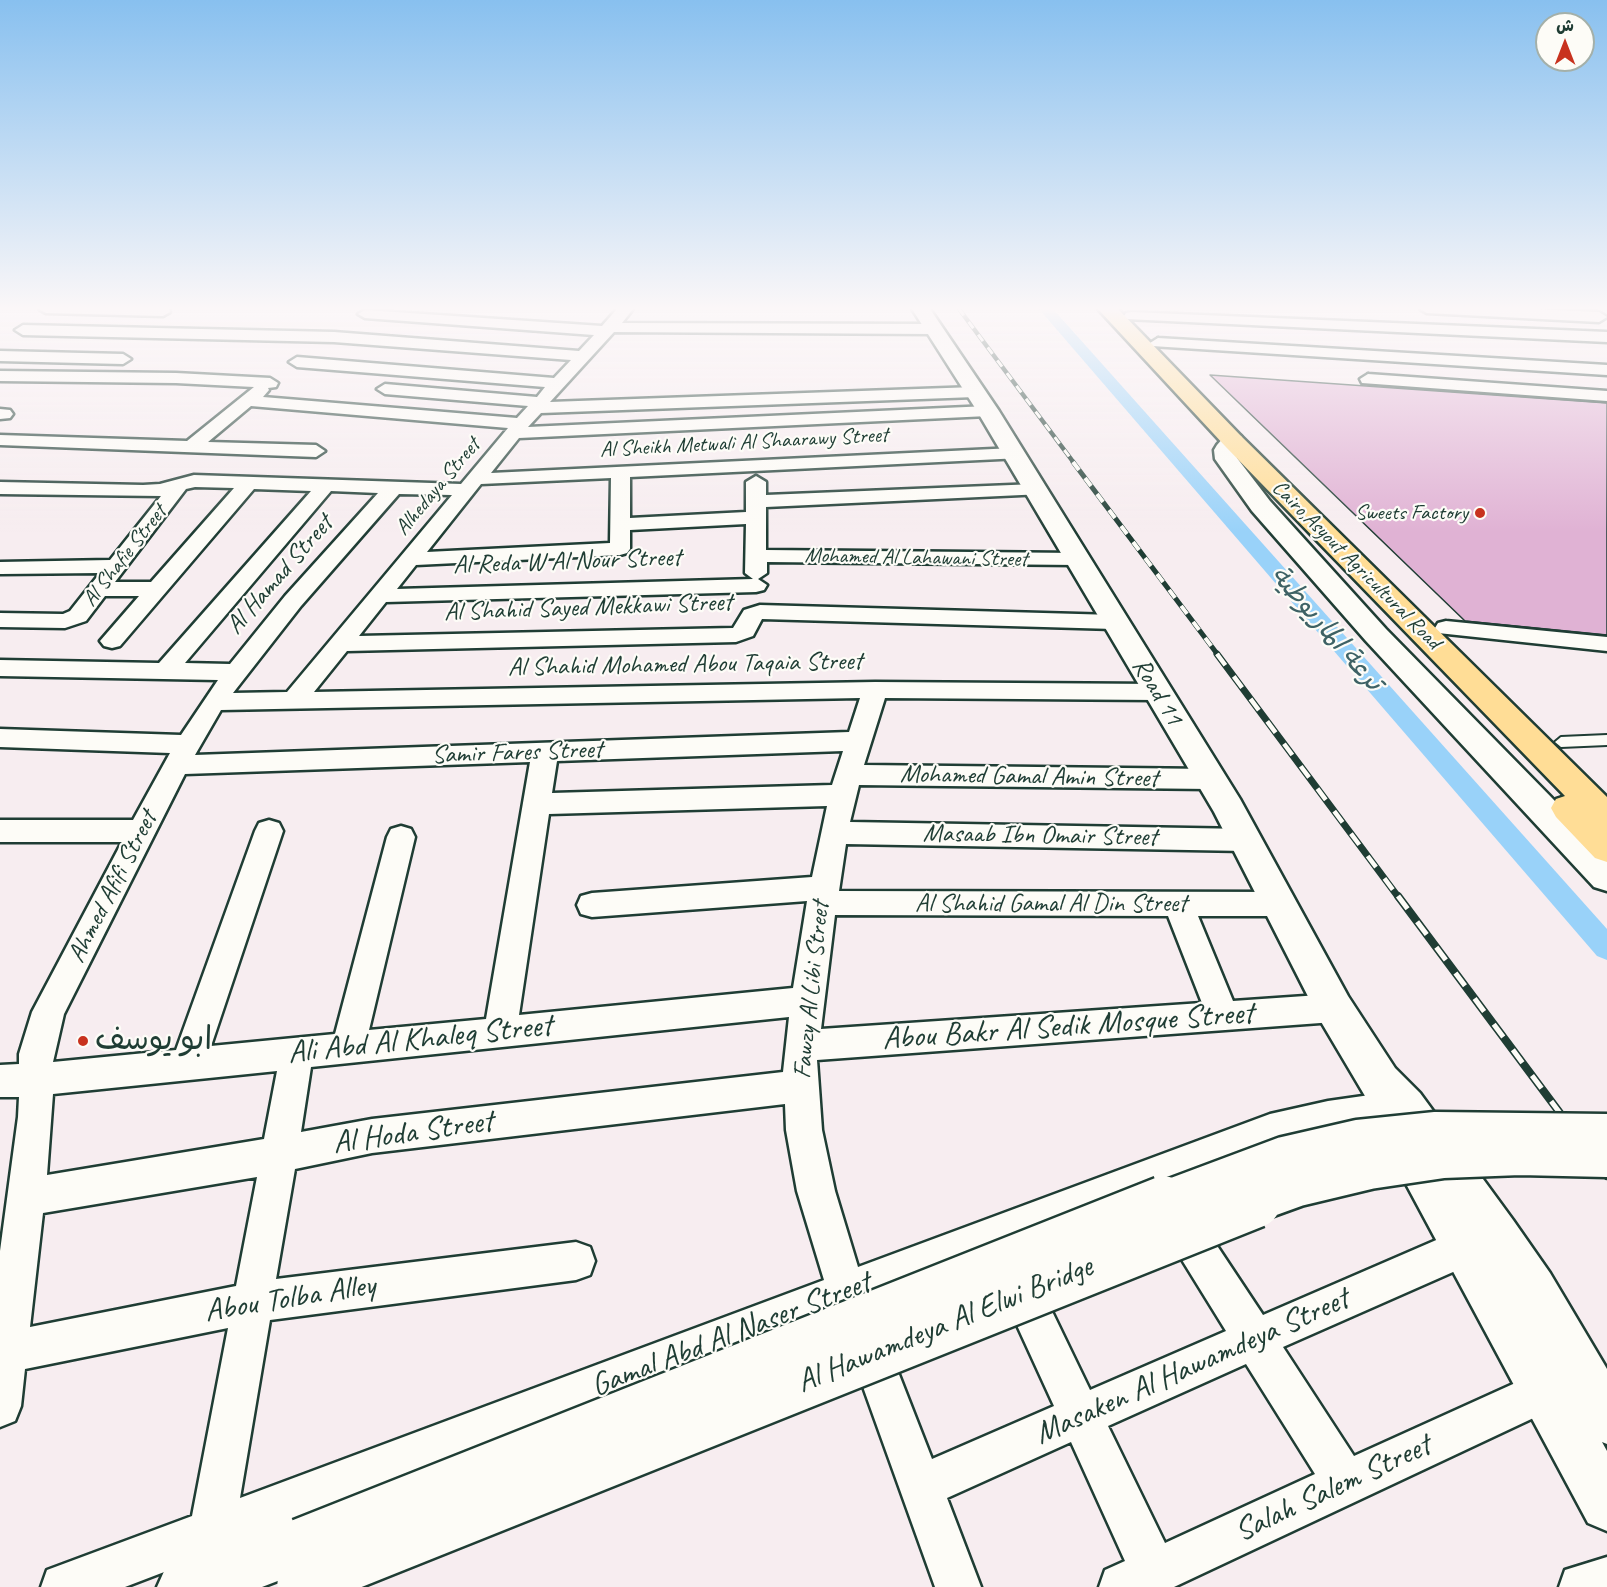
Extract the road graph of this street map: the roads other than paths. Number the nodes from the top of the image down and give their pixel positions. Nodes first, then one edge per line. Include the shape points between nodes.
1 (270, 383) edge
2 (557, 383) edge
3 (969, 383) edge
4 (1183, 383) edge
5 (1198, 383) edge
6 (1425, 383) edge
7 (385, 389) dead end
8 (1607, 396) edge
9 (248, 401) junction
10 (982, 401) junction
11 (538, 405) junction
12 (517, 429) junction
13 (0, 440) edge
14 (1233, 441) junction
15 (193, 445) junction
16 (316, 452) dead end
17 (1014, 454) junction
18 (757, 466) junction
19 (1260, 468) junction
20 (621, 472) junction
21 (249, 483) junction
22 (180, 484) junction
23 (471, 484) junction
24 (326, 485) junction
25 (394, 487) junction
26 (0, 488) edge
27 (1036, 490) junction
28 (756, 509) junction
29 (620, 525) junction
30 (756, 556) junction
31 (409, 560) junction
32 (1077, 560) junction
33 (118, 566) junction
34 (0, 568) edge
35 (756, 585) junction
36 (99, 589) junction
37 (158, 589) junction
38 (379, 596) junction
39 (756, 613) junction
40 (0, 620) edge
41 (1114, 622) junction
42 (1446, 628) junction
43 (112, 641) dead end
44 (340, 644) junction
45 (1607, 644) edge
46 (0, 668) edge
47 (165, 671) junction
48 (235, 672) junction
49 (875, 690) junction
50 (1157, 692) junction
51 (293, 701) junction
52 (213, 702) junction
53 (0, 738) edge
54 (1607, 740) edge
55 (858, 741) junction
56 (1561, 741) junction
57 (545, 752) junction
58 (181, 754) junction
59 (1210, 779) junction
60 (846, 785) junction
61 (1607, 787) edge
62 (537, 804) junction
63 (1607, 818) edge
64 (0, 831) edge
65 (143, 831) junction
66 (269, 831) dead end
67 (834, 833) junction
68 (401, 837) dead end
69 (1246, 840) junction
70 (1607, 848) edge
71 (1607, 877) edge
72 (822, 895) junction
73 (1178, 904) junction
74 (1281, 904) junction
75 (592, 905) dead end
76 (806, 1001) junction
77 (1334, 1008) junction
78 (1223, 1016) junction
79 (500, 1031) junction
80 (802, 1046) junction
81 (348, 1047) junction
82 (297, 1053) junction
83 (188, 1063) junction
84 (17, 1081) edge
85 (800, 1086) junction
86 (1391, 1099) junction
87 (1607, 1134) edge
88 (279, 1154) junction
89 (1607, 1157) edge
90 (1150, 1176) junction
91 (17, 1214) edge
92 (995, 1235) junction
93 (1464, 1247) junction
94 (576, 1261) dead end
95 (847, 1290) junction
96 (252, 1303) junction
97 (1254, 1340) junction
98 (7, 1352) junction
99 (1544, 1391) junction
100 (0, 1401) edge
101 (1080, 1417) junction
102 (1607, 1418) edge
103 (1346, 1483) junction
104 (920, 1487) junction
105 (1607, 1504) edge
106 (212, 1531) junction
107 (300, 1571) edge
108 (1138, 1580) edge
109 (1607, 1580) edge
110 (64, 1587) edge
111 (186, 1587) edge
112 (958, 1587) edge
113 (1582, 1587) edge

1 - 9 street
2 - 11 street, Alhedaya Street
3 - 10 street, Road 11
4 - 14 highway, Cairo,Asyout Agricultural Road
5 - 42 highway, Cairo,Asyout Agricultural Road
6 - 8 street
7 - 11 street
9 - 12 street
9 - 15 street
10 - 11 street
10 - 12 street
10 - 17 street, Road 11
11 - 12 street, Alhedaya Street
12 - 23 street, Alhedaya Street
13 - 15 street
14 - 19 highway, Cairo,Asyout Agricultural Road
14 - 71 street via 1225,450 1226,459 1261,506 1376,635
15 - 16 street
17 - 18 street, Al Sheikh Metwali Al Shaarawy Street
17 - 27 street, Road 11
18 - 20 street, Al Sheikh Metwali Al Shaarawy Street
18 - 28 street
19 - 63 highway, Cairo,Asyout Agricultural Road
19 - 70 highway via 1261,485 1332,567
20 - 23 street, Al Sheikh Metwali Al Shaarawy Street
20 - 29 street
21 - 22 street, Al Sheikh Metwali Al Shaarawy Street
21 - 24 street, Al Sheikh Metwali Al Shaarawy Street
21 - 37 street
22 - 26 street, Al Sheikh Metwali Al Shaarawy Street via 143,491
22 - 33 street, Al Shafie Street
23 - 25 street, Al Sheikh Metwali Al Shaarawy Street
23 - 31 street, Alhedaya Street
24 - 25 street, Al Sheikh Metwali Al Shaarawy Street
24 - 47 street
25 - 48 street, Al Hamad Street
27 - 28 street
27 - 32 street, Road 11
28 - 29 street
28 - 30 street
29 - 31 street via 620,557
30 - 32 street, Mohamed Al Lahawani Street
30 - 35 street
31 - 38 street, Alhedaya Street
32 - 41 street, Road 11
33 - 34 street
33 - 36 street, Al Shafie Street
35 - 38 street, Al Reda W Al Nour Street
35 - 39 street
36 - 37 street
36 - 40 street, Al Shafie Street via 78,616 65,621
37 - 43 street
38 - 44 street, Alhedaya Street
39 - 41 street, Al Shahid Sayed Mekkawi Street
39 - 44 street, Al Shahid Sayed Mekkawi Street via 745,631 736,635
41 - 50 street, Road 11
42 - 45 street
42 - 56 highway, Cairo,Asyout Agricultural Road
44 - 51 street, Alhedaya Street
46 - 47 street
47 - 48 street
48 - 52 street, Al Hamad Street
49 - 50 street, Al Shahid Mohamed Abou Taqaia Street
49 - 51 street, Al Shahid Mohamed Abou Taqaia Street
49 - 55 street, Fawzy Al Libi Street
50 - 59 street, Road 11
51 - 52 street, Al Shahid Mohamed Abou Taqaia Street
52 - 58 street, Ahmed Afifi Street
53 - 58 street, Samir Fares Street
54 - 56 lane
55 - 57 street, Samir Fares Street
55 - 60 street, Fawzy Al Libi Street
56 - 61 highway, Cairo,Asyout Agricultural Road
57 - 58 street, Samir Fares Street
57 - 62 street
58 - 65 street, Ahmed Afifi Street
59 - 60 street, Mohamed Gamal Amin Street
59 - 69 street, Road 11
60 - 62 street, Mohamed Gamal Amin Street
60 - 67 street, Fawzy Al Libi Street
62 - 79 street
64 - 65 street
65 - 84 street, Ahmed Afifi Street via 48,1012
66 - 83 street
67 - 69 street, Masaab Ibn Omair Street
67 - 72 street, Fawzy Al Libi Street
68 - 81 street
69 - 74 street, Road 11
72 - 73 street, Al Shahid Gamal Al Din Street
72 - 75 street, Al Shahid Gamal Al Din Street
72 - 76 street, Fawzy Al Libi Street
73 - 74 street, Al Shahid Gamal Al Din Street
73 - 78 street
74 - 77 street, Road 11
76 - 79 street, Ali Abd Al Khaleq Street
76 - 80 street, Fawzy Al Libi Street
77 - 78 street, Abou Bakr Al Sedik Mosque Street
77 - 86 street, Road 11
78 - 80 street, Abou Bakr Al Sedik Mosque Street
79 - 81 street, Ali Abd Al Khaleq Street
80 - 85 street, Fawzy Al Libi Street
81 - 82 street, Ali Abd Al Khaleq Street
82 - 83 street, Ali Abd Al Khaleq Street
82 - 88 street
83 - 84 street, Ali Abd Al Khaleq Street
84 - 91 street, Ahmed Afifi Street via 36,1117
85 - 88 street, Al Hoda Street via 372,1136
85 - 95 street, Fawzy Al Libi Street via 816,1191
86 - 90 street, Gamal Abd Al Naser Street via 1270,1131
86 - 93 street
86 - 102 street via 1533,1290
87 - 107 street, Al Hawamdeya Al Elwi Bridge, bridge via 1426,1132 1358,1140 1284,1157 1188,1192
88 - 91 street, Al Hoda Street
88 - 96 street
89 - 107 street, Al Hawamdeya Al Elwi Bridge, bridge via 1443,1158 1351,1173 1272,1195
90 - 92 street, Gamal Abd Al Naser Street
90 - 97 street
91 - 98 street, Ahmed Afifi Street
92 - 95 street, Gamal Abd Al Naser Street
92 - 101 street
93 - 97 street, Masaken Al Hawamdeya Street
93 - 99 street
94 - 96 street, Abou Tolba Alley
95 - 104 street, Fawzy Al Libi Street
95 - 106 street, Gamal Abd Al Naser Street
96 - 98 street, Abou Tolba Alley
96 - 106 street
97 - 101 street, Masaken Al Hawamdeya Street
97 - 103 street
98 - 100 street, Ahmed Afifi Street
99 - 103 street, Salah Salem Street
99 - 105 street
101 - 104 street, Masaken Al Hawamdeya Street
101 - 108 street
103 - 108 street, Salah Salem Street
104 - 112 street, Fawzy Al Libi Street
106 - 110 street, Gamal Abd Al Naser Street
107 - 111 street
109 - 113 street

